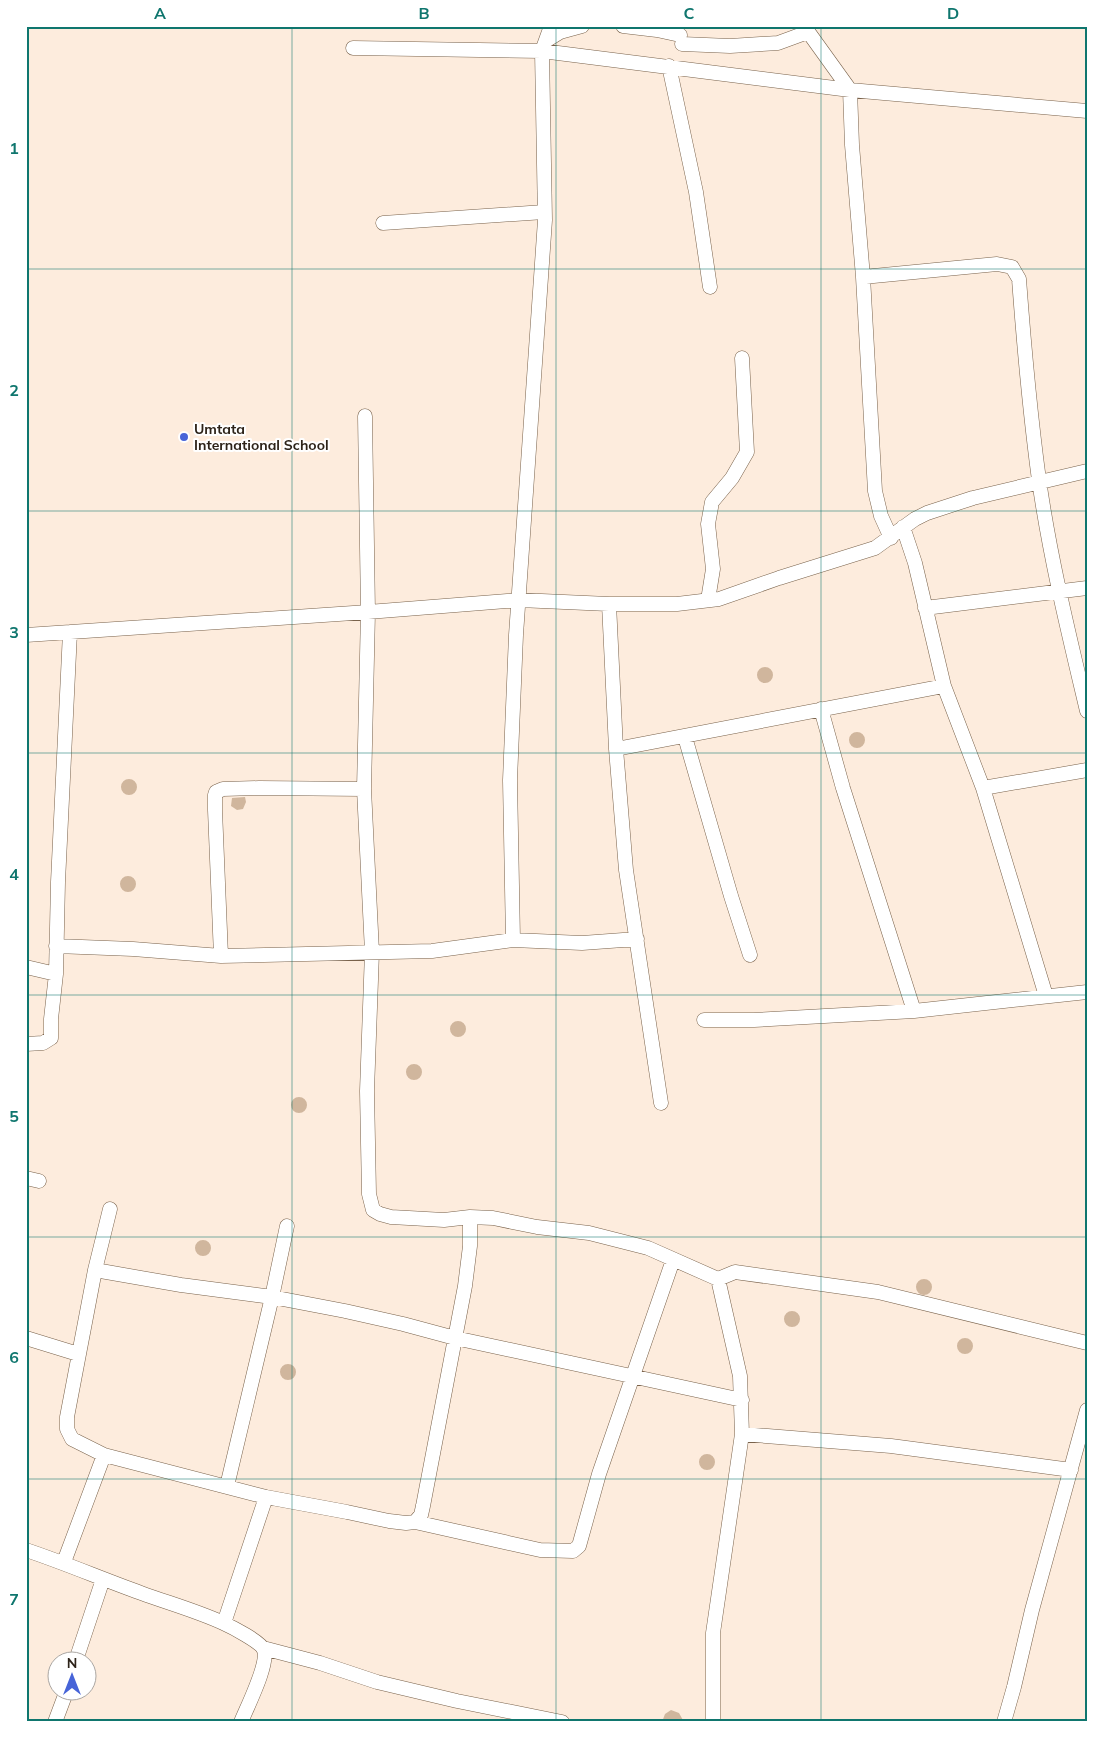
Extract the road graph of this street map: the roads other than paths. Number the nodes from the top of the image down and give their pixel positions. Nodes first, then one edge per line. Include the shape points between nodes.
1 (582, 26) edge
2 (623, 26) edge
3 (806, 29) edge
4 (680, 35) edge
5 (547, 39) edge
6 (353, 48) dead end
7 (669, 66) junction
8 (688, 69) junction
9 (850, 90) junction
10 (1087, 111) edge
11 (544, 212) junction
12 (383, 223) dead end
13 (863, 277) junction
14 (710, 288) dead end
15 (742, 358) dead end
16 (365, 416) dead end
17 (1087, 471) edge
18 (1039, 482) junction
19 (903, 527) junction
20 (891, 538) junction
21 (1087, 588) edge
22 (1059, 591) junction
23 (520, 600) junction
24 (708, 600) junction
25 (609, 604) junction
26 (925, 608) junction
27 (368, 612) junction
28 (70, 632) junction
29 (26, 635) edge
30 (944, 686) junction
31 (821, 709) junction
32 (1087, 711) edge
33 (685, 737) junction
34 (616, 749) junction
35 (1087, 770) edge
36 (983, 788) junction
37 (364, 789) junction
38 (637, 939) junction
39 (513, 940) junction
40 (56, 946) junction
41 (372, 952) junction
42 (750, 955) dead end
43 (221, 956) junction
44 (26, 967) edge
45 (56, 974) junction
46 (1087, 992) edge
47 (1046, 996) junction
48 (914, 1011) junction
49 (704, 1020) dead end
50 (26, 1044) edge
51 (661, 1103) dead end
52 (110, 1209) dead end
53 (470, 1216) junction
54 (287, 1226) dead end
55 (672, 1260) junction
56 (95, 1270) junction
57 (718, 1279) junction
58 (272, 1297) junction
59 (26, 1338) edge
60 (455, 1338) junction
61 (1087, 1343) edge
62 (78, 1354) junction
63 (634, 1377) junction
64 (742, 1400) junction
65 (1087, 1410) edge
66 (742, 1434) junction
67 (104, 1455) junction
68 (1071, 1470) junction
69 (227, 1486) junction
70 (266, 1498) junction
71 (415, 1522) junction
72 (26, 1550) edge
73 (64, 1562) junction
74 (103, 1579) junction
75 (224, 1623) junction
76 (263, 1648) junction
77 (79, 1650) edge
78 (63, 1700) edge
79 (55, 1722) edge
80 (240, 1722) edge
81 (562, 1722) edge
82 (713, 1722) edge
83 (1004, 1722) edge

1 - 5 street
2 - 4 street
3 - 4 street via 778,43 730,46
3 - 9 street
4 - 8 street
5 - 6 street
5 - 7 street
5 - 11 street
7 - 8 street
7 - 14 street via 696,192
8 - 9 street
9 - 10 street
9 - 13 street
11 - 12 street
11 - 23 street
13 - 18 street via 997,264 1012,267 1020,279
13 - 20 street via 875,490 881,516
15 - 24 street via 747,452 732,478 712,502 708,524 714,569
16 - 27 street
17 - 18 street
18 - 19 street via 927,513
18 - 22 street
19 - 20 street
19 - 26 street
20 - 24 street via 875,548
21 - 22 street
22 - 26 street
22 - 32 street
23 - 25 street
23 - 27 street
23 - 39 street via 510,780
24 - 25 street via 676,604
25 - 34 street
26 - 30 street
27 - 28 street
27 - 37 street
28 - 29 street
28 - 40 street
30 - 31 street
30 - 36 street
31 - 33 street
31 - 48 street
33 - 34 street
33 - 42 street
34 - 38 street via 626,870
35 - 36 street
36 - 47 street
37 - 41 street
37 - 43 street via 259,788 216,792
38 - 39 street via 582,943
38 - 51 street
39 - 41 street via 432,951
40 - 43 street
40 - 45 street
41 - 43 street
41 - 53 street via 367,1091 370,1203 373,1210 391,1216 444,1220
44 - 45 street
45 - 50 street via 50,1038 43,1043
46 - 47 street
47 - 48 street
48 - 49 street
52 - 56 street
53 - 55 street via 589,1233 648,1248
53 - 60 street via 470,1246
54 - 58 street
55 - 57 street
55 - 63 street
56 - 58 street via 180,1286
56 - 62 street
57 - 61 street via 735,1272 878,1292
57 - 64 street via 740,1376
58 - 60 street
58 - 69 street
59 - 62 street
60 - 63 street
60 - 71 street via 423,1506
62 - 67 street via 67,1430 72,1439
63 - 64 street
63 - 71 street via 599,1474 580,1546 573,1551 540,1550
64 - 66 street
65 - 68 street
66 - 68 street via 891,1446
66 - 82 street via 713,1633
67 - 69 street
67 - 73 street
68 - 83 street
69 - 70 street
70 - 71 street via 389,1521
70 - 75 street
72 - 73 street
73 - 74 street
74 - 75 street
74 - 77 street
75 - 76 street
76 - 80 street via 263,1667
76 - 81 street via 377,1682
78 - 79 street

